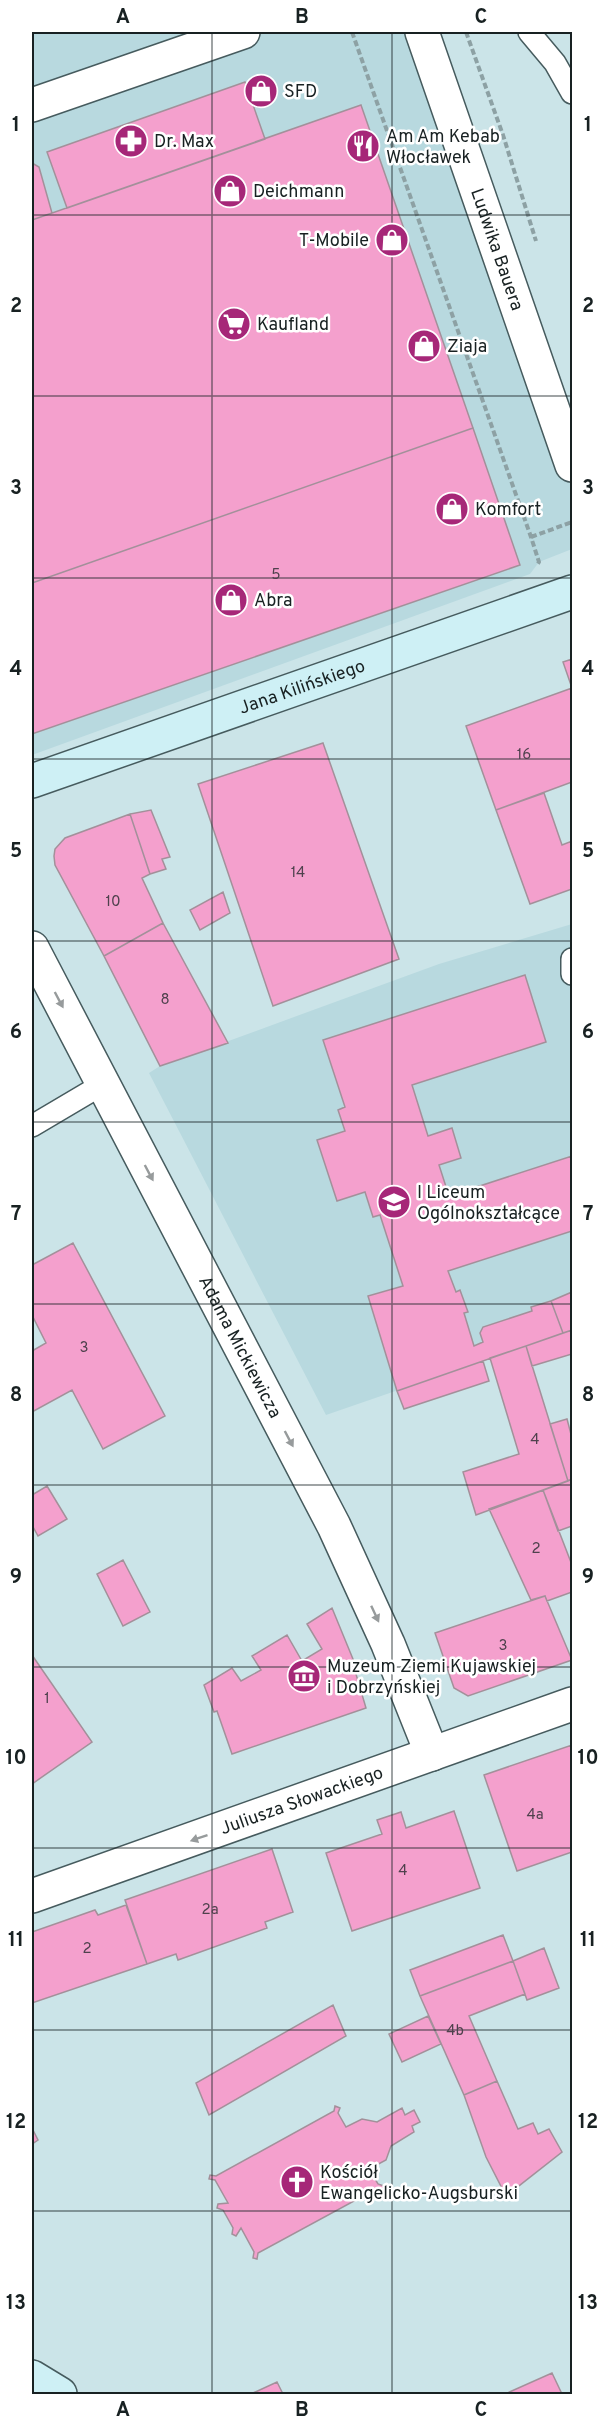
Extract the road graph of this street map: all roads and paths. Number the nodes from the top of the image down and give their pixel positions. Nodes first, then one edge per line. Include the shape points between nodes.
1 (243, 32) edge
2 (352, 32) edge
3 (422, 32) edge
4 (466, 32) edge
5 (529, 32) edge
6 (573, 93) edge
7 (32, 105) edge
8 (537, 245) dead end
9 (573, 465) edge
10 (573, 522) edge
11 (573, 592) edge
12 (32, 781) edge
13 (32, 948) edge
14 (573, 959) edge
15 (573, 974) edge
16 (103, 1084) junction
17 (32, 1126) edge
18 (573, 1704) edge
19 (432, 1754) junction
20 (32, 1896) edge
21 (32, 2377) edge
22 (60, 2394) edge

1 - 7 street
2 - 10 path via 531,537
3 - 9 street, Ludwika Bauera
4 - 8 path
5 - 6 lane
11 - 12 street, Jana Kilińskiego
13 -> 16 street, Adama Mickiewicza
14 - 15 lane
16 - 17 lane
16 -> 19 street, Adama Mickiewicza via 334,1526 388,1644
18 - 19 street, Juliusza Słowackiego
19 -> 20 street, Juliusza Słowackiego
21 - 22 street

